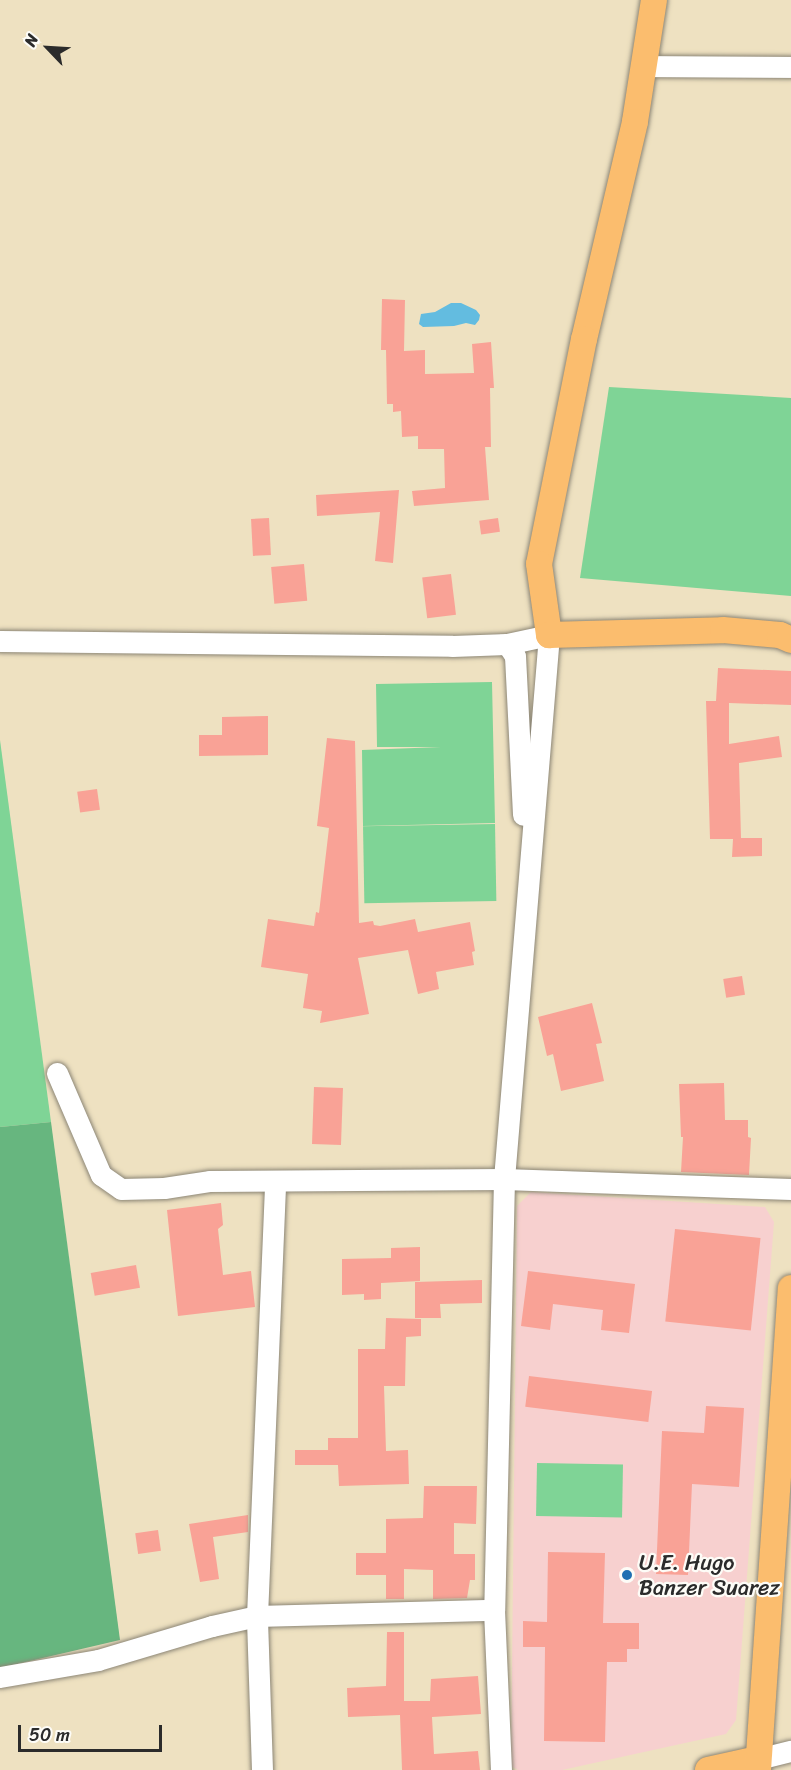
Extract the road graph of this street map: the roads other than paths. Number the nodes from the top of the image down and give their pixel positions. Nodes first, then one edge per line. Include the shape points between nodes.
1 (654, 0) edge
2 (643, 66) junction
3 (791, 67) edge
4 (549, 635) junction
5 (791, 639) edge
6 (0, 641) edge
7 (507, 644) junction
8 (527, 900) junction
9 (57, 1073) dead end
10 (504, 1179) junction
11 (275, 1182) junction
12 (791, 1189) edge
13 (791, 1288) edge
14 (494, 1610) junction
15 (257, 1616) junction
16 (0, 1677) edge
17 (791, 1751) edge
18 (758, 1764) edge
19 (262, 1770) edge
20 (501, 1770) edge
21 (708, 1770) edge

1 - 2 main road
2 - 3 street
2 - 4 main road via 635,122 584,339 539,564
4 - 5 main road via 723,630
4 - 7 street
4 - 8 street
6 - 7 street
7 - 8 street via 515,656
8 - 10 street
9 - 11 street via 101,1175 121,1189 210,1181
10 - 11 street
10 - 12 street
10 - 14 street
11 - 15 street
13 - 18 main road
14 - 15 street
14 - 20 street
15 - 16 street via 98,1660
15 - 19 street
17 - 18 street
18 - 21 main road

